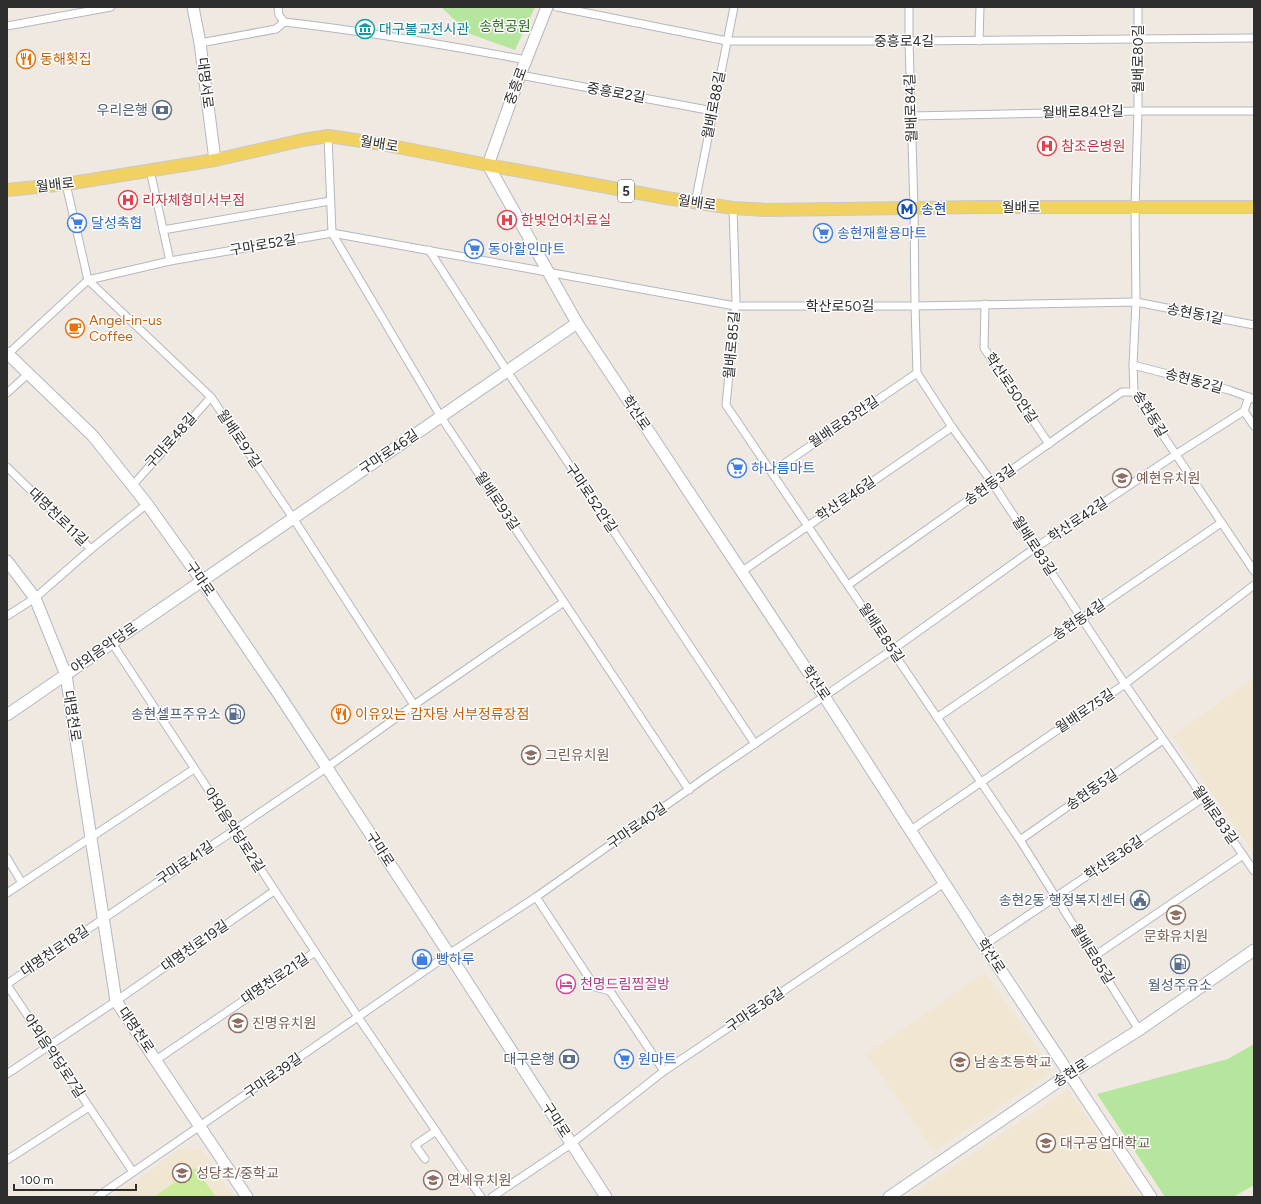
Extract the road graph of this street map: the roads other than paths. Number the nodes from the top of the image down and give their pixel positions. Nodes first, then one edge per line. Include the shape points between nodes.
1 (111, 7) edge
2 (193, 7) edge
3 (278, 7) edge
4 (547, 7) edge
5 (557, 7) edge
6 (734, 7) edge
7 (909, 7) edge
8 (980, 7) edge
9 (1138, 7) edge
10 (92, 9) edge
11 (284, 22) junction
12 (7, 26) edge
13 (1138, 38) junction
14 (1254, 38) edge
15 (980, 40) junction
16 (727, 41) junction
17 (909, 42) junction
18 (200, 43) junction
19 (526, 60) junction
20 (520, 75) junction
21 (1254, 110) edge
22 (713, 111) junction
23 (1138, 111) junction
24 (911, 116) junction
25 (328, 136) junction
26 (215, 160) junction
27 (488, 165) junction
28 (150, 170) junction
29 (66, 184) junction
30 (7, 190) edge
31 (330, 201) junction
32 (695, 203) junction
33 (1135, 207) junction
34 (1254, 207) edge
35 (733, 208) junction
36 (914, 208) junction
37 (163, 230) junction
38 (332, 233) junction
39 (429, 250) junction
40 (170, 261) junction
41 (547, 271) junction
42 (88, 280) junction
43 (1136, 302) junction
44 (985, 304) junction
45 (735, 306) junction
46 (915, 306) junction
47 (577, 323) junction
48 (1254, 325) edge
49 (7, 354) edge
50 (1133, 364) junction
51 (507, 371) junction
52 (917, 373) junction
53 (28, 374) junction
54 (1134, 392) junction
55 (7, 393) edge
56 (211, 397) junction
57 (1251, 398) edge
58 (1244, 411) junction
59 (441, 417) junction
60 (1254, 426) edge
61 (952, 427) junction
62 (1049, 444) junction
63 (1175, 455) junction
64 (7, 467) edge
65 (772, 472) junction
66 (993, 484) junction
67 (132, 486) junction
68 (147, 504) junction
69 (293, 518) junction
70 (1222, 523) junction
71 (808, 525) junction
72 (1035, 548) junction
73 (91, 549) junction
74 (7, 561) edge
75 (1254, 571) edge
76 (741, 572) junction
77 (202, 581) junction
78 (848, 585) junction
79 (1254, 585) edge
80 (35, 598) junction
81 (564, 602) junction
82 (7, 616) edge
83 (1081, 618) junction
84 (112, 643) junction
85 (892, 650) junction
86 (66, 675) junction
87 (1125, 684) junction
88 (824, 696) junction
89 (414, 705) junction
90 (7, 715) edge
91 (938, 717) junction
92 (1163, 740) junction
93 (755, 744) junction
94 (194, 768) junction
95 (326, 768) junction
96 (982, 781) junction
97 (689, 790) junction
98 (1203, 798) junction
99 (234, 830) junction
100 (911, 830) junction
101 (90, 837) junction
102 (1020, 840) junction
103 (1243, 855) junction
104 (7, 858) edge
105 (1254, 871) edge
106 (22, 883) junction
107 (944, 883) junction
108 (274, 891) junction
109 (7, 893) edge
110 (536, 897) junction
111 (1056, 897) junction
112 (103, 918) junction
113 (984, 945) junction
114 (1254, 950) edge
115 (315, 952) junction
116 (449, 954) junction
117 (1093, 956) junction
118 (7, 984) edge
119 (116, 1001) junction
120 (358, 1017) junction
121 (1138, 1030) junction
122 (48, 1047) junction
123 (156, 1060) junction
124 (664, 1071) junction
125 (7, 1074) edge
126 (1069, 1074) junction
127 (88, 1107) junction
128 (200, 1126) junction
129 (436, 1131) junction
130 (571, 1144) junction
131 (425, 1159) dead end
132 (7, 1160) edge
133 (133, 1172) junction
134 (97, 1197) edge
135 (246, 1197) edge
136 (481, 1197) edge
137 (492, 1197) edge
138 (606, 1197) edge
139 (889, 1197) edge
140 (1151, 1197) edge

1 - 10 street
2 - 18 main road, 대명서로
3 - 11 street via 279,15
4 - 19 main road, 중흥로
5 - 16 street, 중흥로4길
6 - 16 street, 월배로88길
7 - 17 street, 월배로84길
8 - 15 street
9 - 13 street, 월배로80길
10 - 12 street
11 - 18 street via 276,29
11 - 19 street
13 - 14 street, 중흥로4길
13 - 15 street, 중흥로4길
13 - 23 street, 월배로80길
15 - 17 street, 중흥로4길
16 - 17 street, 중흥로4길
16 - 22 street, 월배로88길
17 - 24 street, 월배로84길
18 - 26 main road, 대명서로
19 - 20 main road, 중흥로
20 - 22 street, 중흥로2길
20 - 27 main road, 중흥로
21 - 23 street, 월배로84안길
22 - 32 street, 월배로88길
23 - 24 street, 월배로84안길
23 - 33 street, 월배로80길
24 - 36 street, 월배로84길
25 - 26 main road, 월배로 / 5
25 - 27 main road, 월배로 / 5
25 - 31 street, 월배로93길
26 - 28 main road, 월배로 / 5
27 - 32 main road, 월배로 / 5
27 - 41 main road, 학산로
28 - 29 main road, 월배로 / 5
28 - 37 street
29 - 30 main road, 월배로 / 5
29 - 42 street
31 - 37 street
31 - 38 street, 월배로93길
32 - 35 main road, 월배로 / 5
33 - 34 main road, 월배로 / 5
33 - 36 main road, 월배로 / 5
33 - 43 street, 송현동길
35 - 36 main road, 월배로 / 5
35 - 45 street, 월배로85길
36 - 46 street
37 - 40 street
38 - 39 street, 구마로52길
38 - 40 street, 구마로52길
38 - 59 street, 월배로93길
39 - 41 street, 구마로52길
39 - 51 street, 구마로52안길
40 - 42 street, 구마로52길
41 - 45 street, 학산로50길
41 - 47 main road, 학산로
42 - 49 street, 구마로52길
42 - 56 street, 월배로97길
43 - 44 street, 학산로50길
43 - 48 street, 송현동1길
43 - 50 street, 송현동길
44 - 46 street, 학산로50길
44 - 62 street, 학산로50안길 via 984,348
45 - 46 street, 학산로50길
45 - 65 street, 월배로85길 via 726,405
46 - 52 street
47 - 51 main road, 구마로46길
47 - 76 main road, 학산로
49 - 53 main road, 구마로
50 - 54 street, 송현동길
50 - 57 street, 송현동2길
51 - 59 main road, 구마로46길
51 - 93 street, 구마로52안길
52 - 61 street, 월배로83길
52 - 65 street, 월배로83안길
53 - 55 street
53 - 67 main road, 구마로 via 93,436
54 - 62 street, 송현동3길 via 1122,392
54 - 63 street, 송현동길
56 - 67 street, 구마로48길
56 - 69 street, 월배로97길
57 - 58 street
58 - 60 street
58 - 63 street, 학산로42길
59 - 69 main road, 구마로46길
59 - 81 street, 월배로93길
61 - 66 street, 월배로83길
61 - 71 street, 학산로46길
62 - 66 street, 송현동3길
63 - 70 street, 송현동길
63 - 72 street, 학산로42길
64 - 73 street, 대명천로11길
65 - 71 street, 월배로85길
66 - 72 street, 월배로83길
66 - 78 street, 송현동3길
67 - 68 main road, 구마로
68 - 73 street
68 - 77 main road, 구마로
69 - 77 main road, 구마로46길
69 - 89 street, 월배로97길
70 - 75 street, 송현동길
70 - 83 street, 송현동4길
71 - 76 street, 학산로46길
71 - 78 street, 월배로85길
72 - 83 street, 월배로83길
72 - 85 street, 학산로42길
73 - 80 street, 대명천로11길
74 - 80 main road, 대명천로
76 - 88 main road, 학산로
77 - 84 main road, 야외음악당로
77 - 95 main road, 구마로
78 - 85 street, 월배로85길
79 - 87 street, 월배로75길
80 - 82 street, 대명천로11길
80 - 86 main road, 대명천로
81 - 89 street, 구마로41길
81 - 97 street, 월배로93길
83 - 87 street, 월배로83길
83 - 91 street, 송현동4길
84 - 86 main road, 야외음악당로
84 - 94 street, 야외음악당로2길
85 - 88 street, 학산로42길
85 - 91 street, 월배로85길
86 - 90 main road, 야외음악당로
86 - 101 main road, 대명천로
87 - 92 street, 월배로83길
87 - 96 street, 월배로75길
88 - 93 street, 구마로40길
88 - 100 main road, 학산로
89 - 95 street, 구마로41길
91 - 96 street, 월배로85길
92 - 98 street, 월배로83길
92 - 102 street, 송현동5길
93 - 97 street, 구마로40길
94 - 99 street, 야외음악당로2길
94 - 101 street
95 - 99 street, 구마로41길
95 - 116 main road, 구마로
96 - 100 street, 월배로75길
96 - 102 street, 월배로85길
97 - 110 street, 구마로40길
98 - 103 street, 월배로83길
98 - 111 street, 학산로36길
99 - 108 street, 야외음악당로2길
99 - 112 street, 구마로41길
100 - 107 main road, 학산로
101 - 106 street
101 - 112 main road, 대명천로
102 - 111 street, 월배로85길
103 - 105 street, 월배로83길
103 - 117 street, 월배로83길
104 - 106 street
106 - 109 street
107 - 113 main road, 학산로
107 - 124 street, 구마로36길
108 - 115 street, 야외음악당로2길
108 - 119 street, 대명천로19길
110 - 116 street, 구마로40길
110 - 124 street via 595,986 610,991
111 - 113 street, 학산로36길
111 - 117 street, 월배로85길
112 - 118 street, 대명천로18길
112 - 119 main road, 대명천로
113 - 126 main road, 학산로
114 - 121 main road, 송현로
115 - 120 street, 야외음악당로2길
115 - 123 street, 대명천로21길
116 - 120 street, 구마로39길
116 - 130 main road, 구마로
117 - 121 street, 월배로85길
118 - 122 street, 야외음악당로7길
119 - 122 street, 대명천로19길
119 - 123 main road, 대명천로
120 - 128 street, 구마로39길
120 - 129 street, 야외음악당로2길
121 - 126 main road, 송현로
122 - 125 street, 대명천로19길
122 - 127 street, 야외음악당로7길
123 - 128 main road, 대명천로
124 - 130 street, 구마로36길
126 - 139 main road, 송현로
126 - 140 main road, 학산로
127 - 132 street, 야외음악당로7길
127 - 133 street, 야외음악당로7길
128 - 133 street, 구마로39길
128 - 135 main road, 대명천로
129 - 131 street via 415,1145
129 - 136 street, 야외음악당로2길
130 - 137 street, 구마로36길
130 - 138 main road, 구마로
133 - 134 street, 구마로39길

